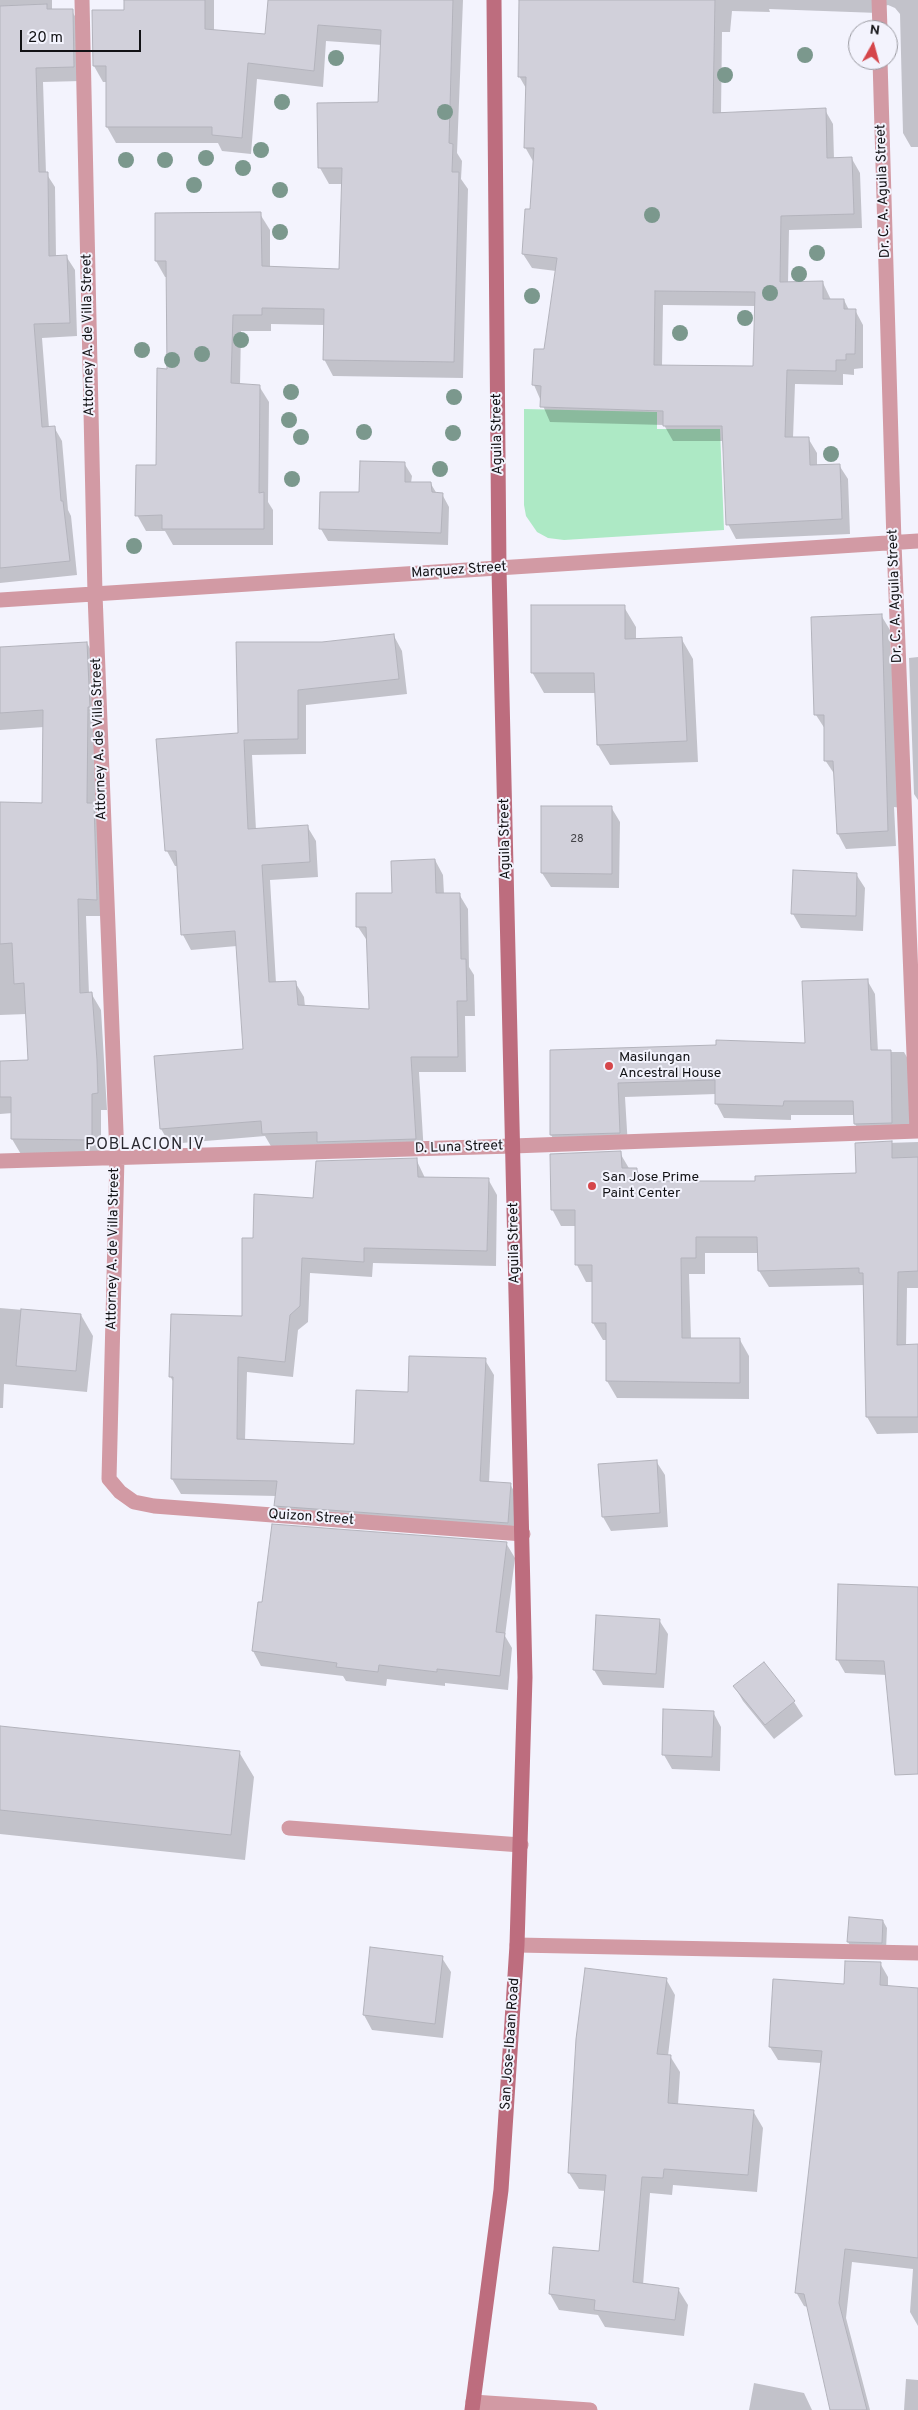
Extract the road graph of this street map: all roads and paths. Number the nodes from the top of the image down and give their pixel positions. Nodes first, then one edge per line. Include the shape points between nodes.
1 (82, 0) edge
2 (494, 0) edge
3 (879, 0) edge
4 (880, 20) edge
5 (880, 70) edge
6 (918, 541) edge
7 (894, 542) junction
8 (499, 569) junction
9 (95, 594) junction
10 (0, 600) edge
11 (917, 1131) edge
12 (513, 1146) junction
13 (116, 1157) junction
14 (0, 1161) edge
15 (109, 1479) joint
16 (522, 1534) junction
17 (525, 1677) joint
18 (289, 1828) dead end
19 (521, 1845) junction
20 (517, 1945) junction
21 (918, 1953) edge
22 (472, 2406) edge
23 (590, 2410) edge

1 - 9 street, Attorney A. de Villa Street
2 - 8 main road, Aguila Street
3 - 4 street
5 - 7 street, Dr. C. A. Aguila Street
6 - 7 street, Marquez Street
7 - 8 street, Marquez Street
7 - 11 street, Dr. C. A. Aguila Street
8 - 9 street, Marquez Street
8 - 12 main road, Aguila Street
9 - 10 street, Marquez Street
9 - 13 street, Attorney A. de Villa Street
11 - 12 street, D. Luna Street
12 - 13 street, D. Luna Street
12 - 16 main road, Aguila Street
13 - 14 street, D. Luna Street
13 - 15 street, Attorney A. de Villa Street
15 - 16 street, Quizon Street via 134,1502 154,1506
16 - 17 main road, Aguila Street
17 - 19 main road, San Jose-Ibaan Road
18 - 19 street
19 - 20 main road, San Jose-Ibaan Road
20 - 21 street
20 - 22 main road, San Jose-Ibaan Road via 501,2190
22 - 23 street

